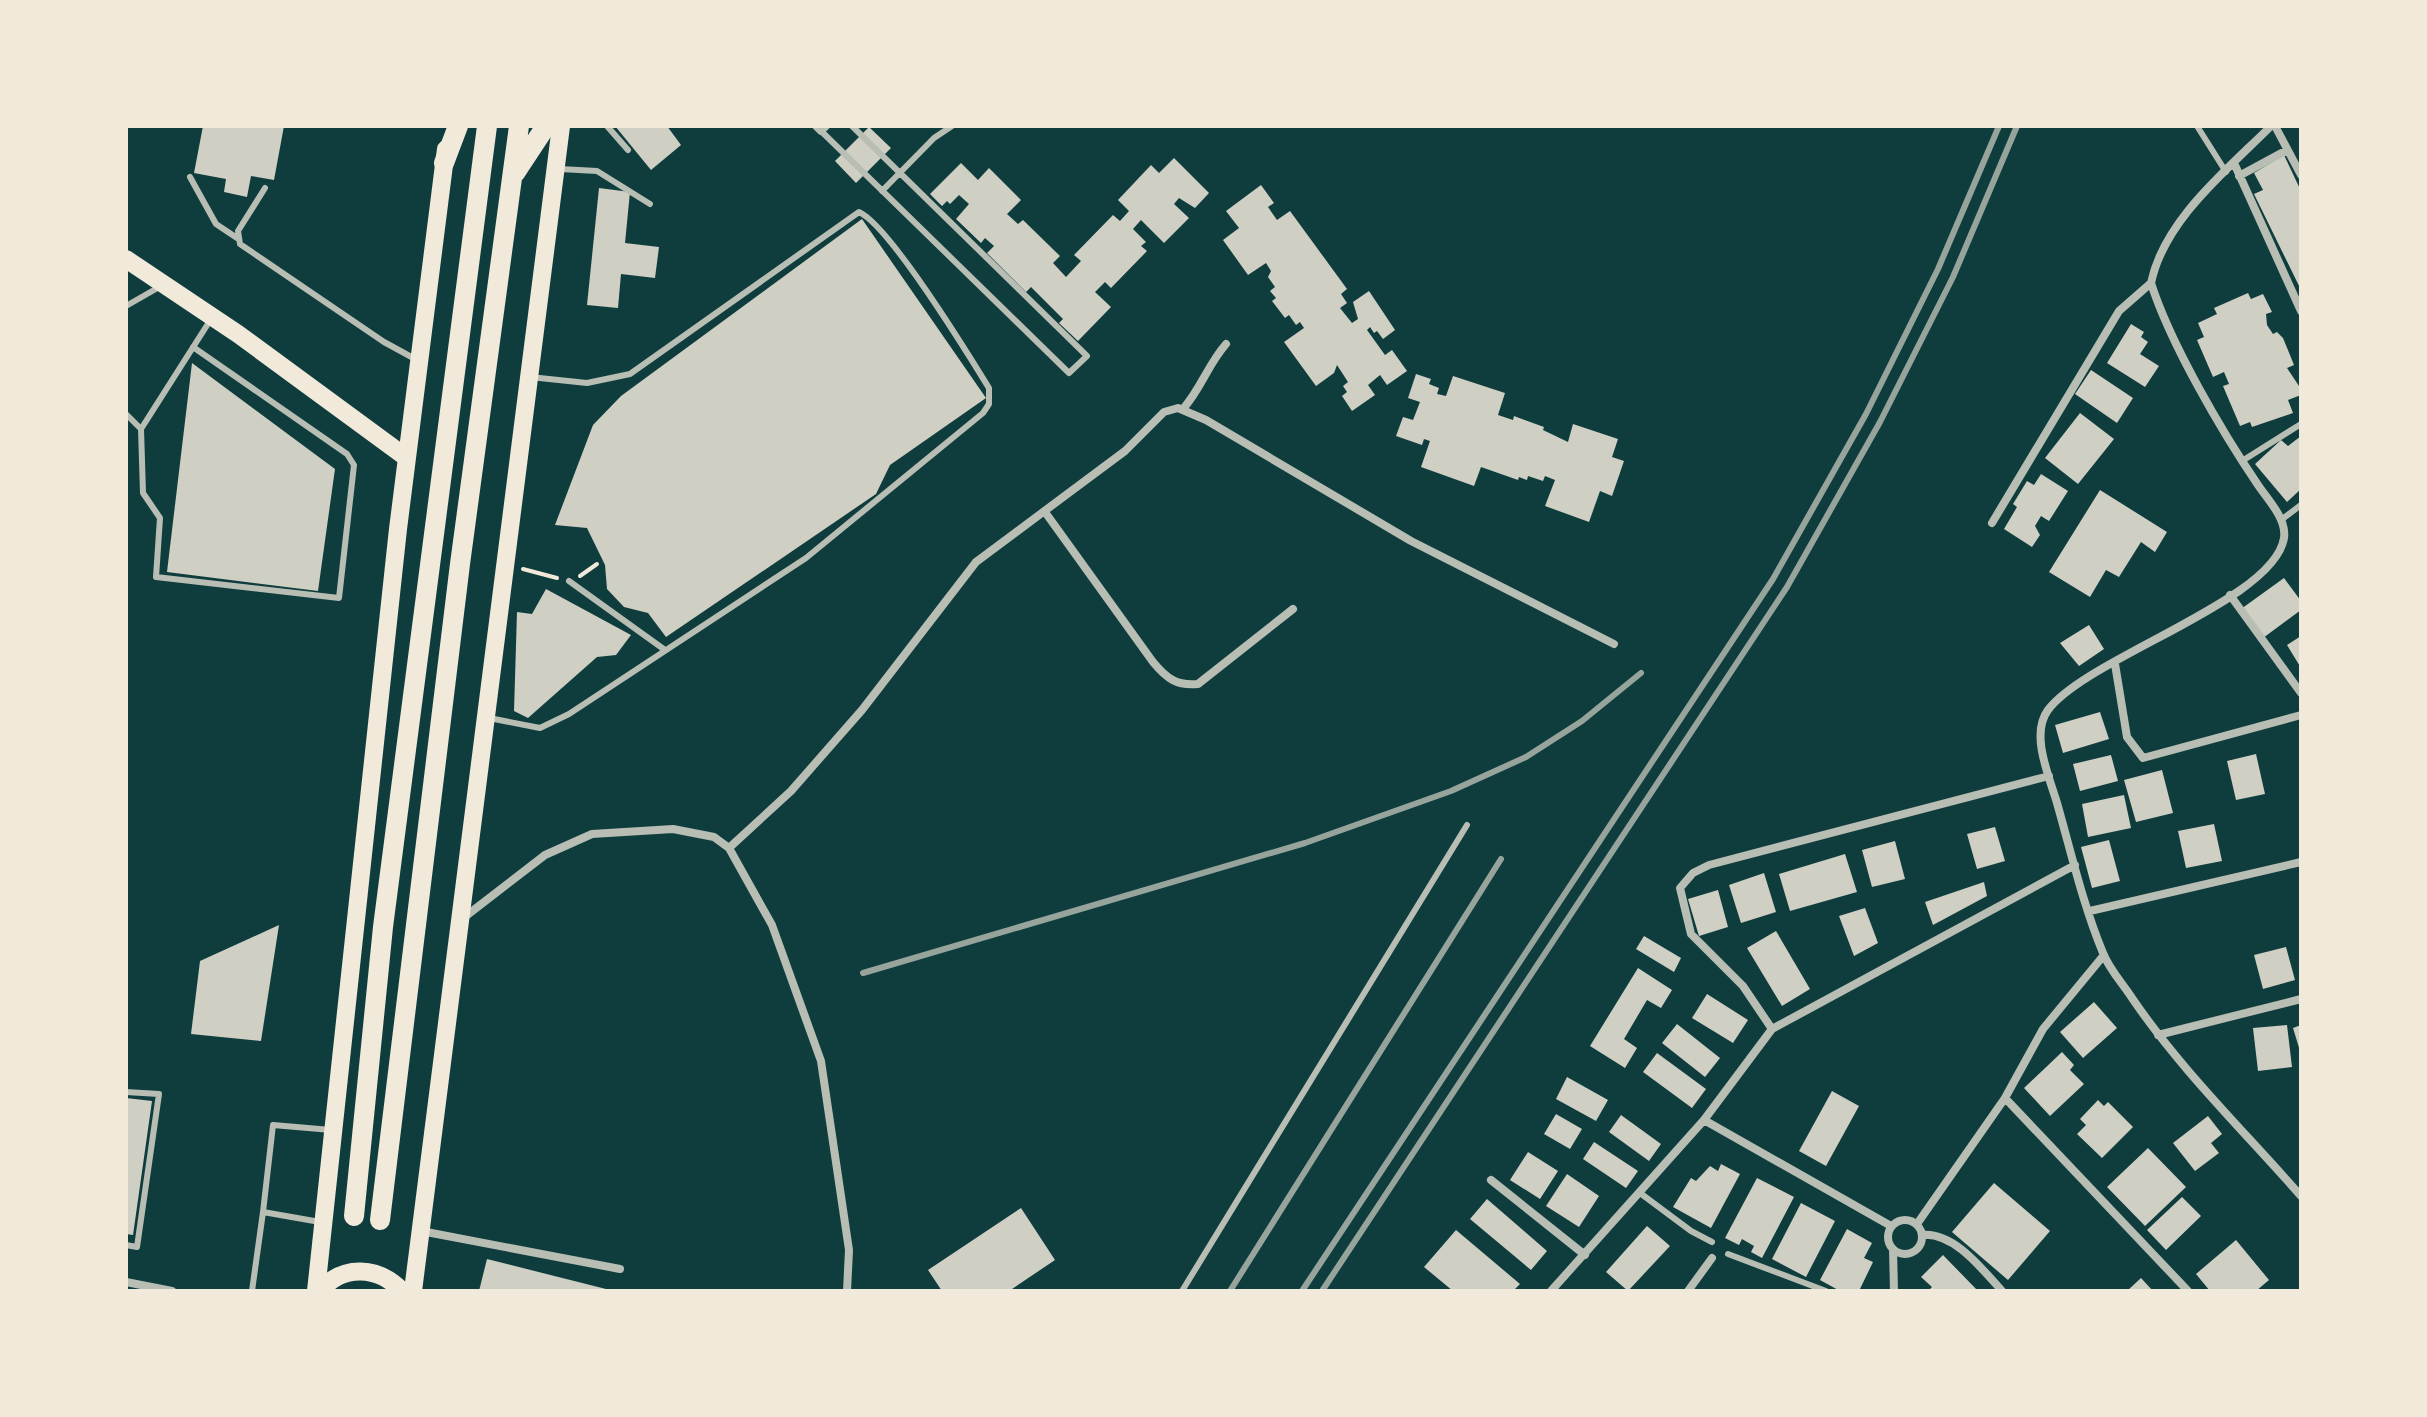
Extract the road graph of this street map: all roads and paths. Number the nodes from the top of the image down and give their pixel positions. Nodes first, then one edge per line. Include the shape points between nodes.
1 (449, 126) edge
2 (458, 126) edge
3 (487, 126) edge
4 (519, 126) edge
5 (546, 126) edge
6 (561, 126) edge
7 (607, 126) edge
8 (852, 126) edge
9 (952, 126) edge
10 (2197, 126) edge
11 (2273, 126) edge
12 (821, 128) edge
13 (628, 150) dead end
14 (2287, 150) junction
15 (444, 163) junction
16 (2234, 163) junction
17 (556, 168) junction
18 (2226, 172) junction
19 (900, 173) junction
20 (2301, 175) edge
21 (2239, 176) junction
22 (190, 177) dead end
23 (513, 177) junction
24 (265, 188) dead end
25 (882, 191) junction
26 (650, 204) dead end
27 (237, 238) junction
28 (126, 259) edge
29 (2151, 283) junction
30 (164, 284) junction
31 (126, 306) edge
32 (2301, 311) edge
33 (213, 316) junction
34 (1226, 344) dead end
35 (193, 347) junction
36 (419, 362) junction
37 (529, 377) junction
38 (1183, 409) junction
39 (126, 414) edge
40 (2301, 424) edge
41 (141, 429) junction
42 (407, 458) junction
43 (2242, 461) junction
44 (2301, 505) edge
45 (1045, 512) junction
46 (2281, 520) junction
47 (1992, 523) dead end
48 (597, 564) dead end
49 (505, 565) junction
50 (569, 581) junction
51 (2230, 595) junction
52 (1293, 609) dead end
53 (1614, 644) dead end
54 (665, 650) junction
55 (2115, 664) junction
56 (2301, 693) edge
57 (2301, 715) edge
58 (486, 717) junction
59 (2049, 776) junction
60 (1467, 825) dead end
61 (729, 848) junction
62 (2301, 862) edge
63 (2075, 865) junction
64 (2090, 911) junction
65 (459, 921) junction
66 (2104, 955) junction
67 (2301, 999) edge
68 (1772, 1029) junction
69 (2158, 1035) junction
70 (126, 1092) edge
71 (2005, 1098) junction
72 (1704, 1120) junction
73 (334, 1130) junction
74 (1491, 1180) dead end
75 (1640, 1193) junction
76 (2301, 1196) edge
77 (263, 1212) junction
78 (354, 1216) dead end
79 (380, 1220) dead end
80 (324, 1223) junction
81 (1917, 1224) junction
82 (1891, 1226) junction
83 (421, 1231) junction
84 (1922, 1235) junction
85 (1712, 1242) dead end
86 (126, 1245) edge
87 (1893, 1249) junction
88 (1728, 1254) dead end
89 (1585, 1255) junction
90 (1712, 1258) dead end
91 (620, 1269) dead end
92 (126, 1282) edge
93 (172, 1291) edge
94 (252, 1291) edge
95 (318, 1291) edge
96 (402, 1291) edge
97 (413, 1291) edge
98 (847, 1291) edge
99 (1182, 1291) edge
100 (1551, 1291) edge
101 (1688, 1291) edge
102 (1826, 1291) edge
103 (1894, 1291) edge
104 (2002, 1291) edge
105 (2188, 1291) edge

1 - 15 main road
2 - 15 highway
3 - 78 highway via 383,927
4 - 23 highway
5 - 23 highway
6 - 17 main road
7 - 13 lane
8 - 19 lane
9 - 19 lane
10 - 18 lane
11 - 14 street
11 - 16 street
12 - 25 lane
14 - 20 street
14 - 21 street
15 - 36 main road
16 - 18 street
16 - 21 street
17 - 26 lane via 597,171
17 - 37 main road
18 - 29 street via 2162,246
19 - 25 lane
19 - 25 lane via 1087,356 1069,373
21 - 32 street
22 - 27 lane via 216,224
23 - 79 highway
24 - 27 lane
27 - 36 lane via 246,250
28 - 30 main road
29 - 43 street
29 - 47 street via 2119,311
30 - 31 lane
30 - 33 main road
33 - 35 lane
33 - 42 main road
34 - 38 street
35 - 41 lane
35 - 41 lane via 347,454 354,465 339,598 156,577 160,518 143,493
36 - 42 main road
37 - 49 main road
37 - 54 lane via 587,383 630,374 859,212 897,251 989,388 983,413 854,521
38 - 45 street via 1164,412 1125,451
38 - 53 street via 1411,541
39 - 41 lane
40 - 43 lane
42 - 73 main road
43 - 46 street
44 - 46 lane
45 - 52 street via 1153,662 1180,686 1198,684
45 - 61 street via 976,562 862,710 783,800
46 - 51 street via 2285,537 2277,556
48 - 50 path
49 - 50 path
49 - 58 main road
50 - 54 lane
51 - 55 street
51 - 56 street
54 - 58 lane via 540,728
55 - 57 street via 2127,737 2143,758
55 - 59 street via 2074,687 2042,720
58 - 65 main road
59 - 63 street
59 - 68 street via 1693,873 1680,888 1691,934 1743,986
60 - 99 lane
61 - 65 street via 714,837 673,829 592,834 545,855
61 - 98 street via 772,925 821,1061 849,1250
62 - 64 street
63 - 64 street
63 - 68 street
64 - 66 street
65 - 83 main road
66 - 69 street
66 - 71 street via 2043,1029
67 - 69 street
68 - 72 street
69 - 76 street
70 - 86 lane via 159,1094 137,1247
71 - 81 street
71 - 105 street
72 - 75 street
72 - 82 street
73 - 77 lane via 273,1125
73 - 80 main road
74 - 89 street
75 - 85 lane
75 - 89 street
77 - 80 lane
77 - 94 lane
80 - 95 main road
81 - 82 street via 1901,1220
81 - 84 street
82 - 87 street via 1888,1238
83 - 91 street
83 - 97 main road
84 - 87 street via 1913,1252
84 - 104 street via 1936,1234 1951,1243
87 - 103 street
88 - 102 lane
89 - 100 street
90 - 101 street
92 - 93 street
95 - 96 main road via 357,1271 377,1273

